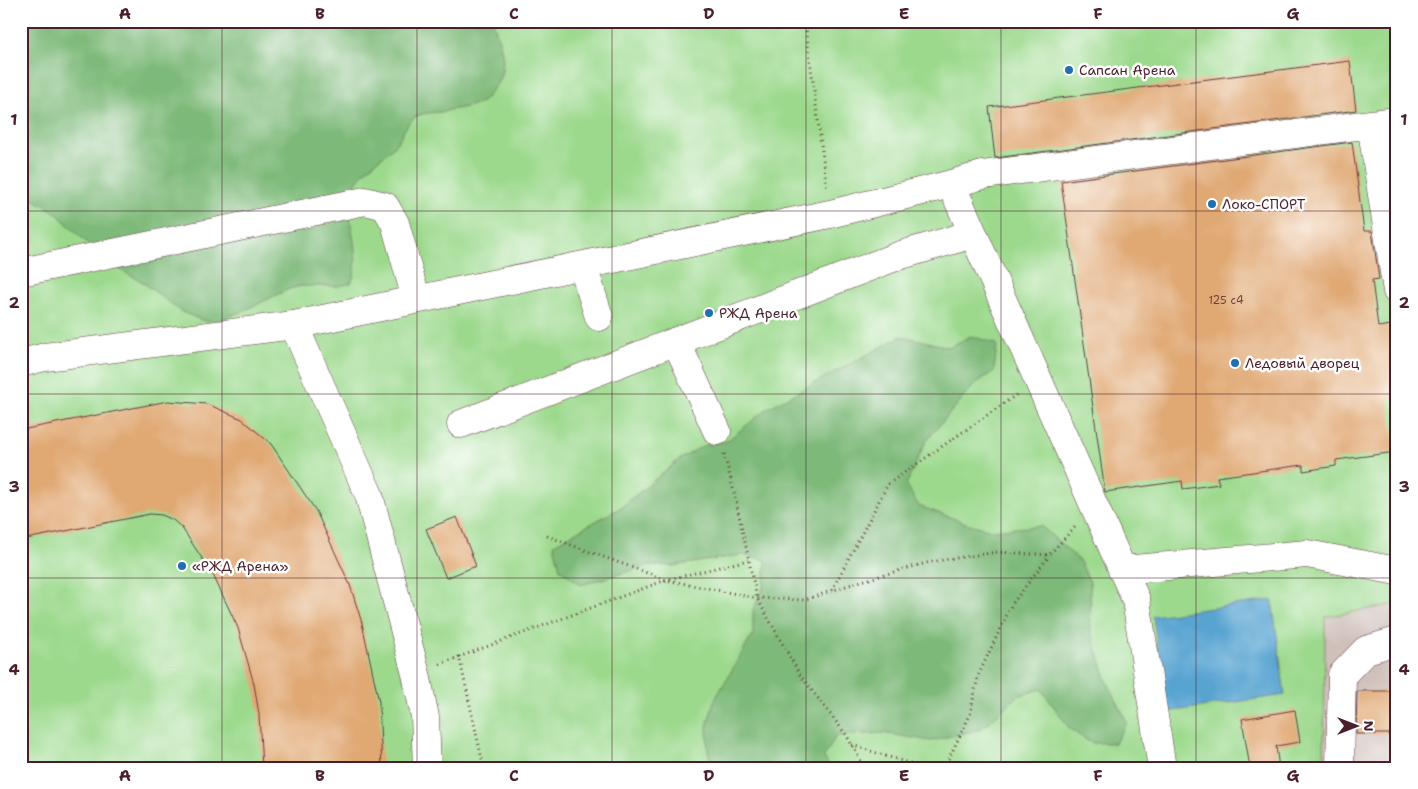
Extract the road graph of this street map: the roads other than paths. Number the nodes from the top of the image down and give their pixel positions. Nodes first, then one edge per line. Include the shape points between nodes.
1 (1384, 123) edge
2 (950, 184) junction
3 (973, 234) junction
4 (583, 266) junction
5 (21, 272) edge
6 (1397, 291) edge
7 (416, 299) junction
8 (599, 317) dead end
9 (294, 325) junction
10 (676, 341) junction
11 (21, 363) edge
12 (461, 424) dead end
13 (717, 431) road end
14 (1122, 570) junction
15 (1397, 571) edge
16 (1397, 641) edge
17 (427, 768) edge
18 (1162, 768) edge
19 (1340, 768) edge

1 - 2 lane via 983,174
1 - 6 lane
2 - 3 lane
2 - 4 lane via 830,214
3 - 10 lane via 898,256
3 - 14 lane
4 - 7 lane
4 - 8 lane
5 - 7 lane via 364,201 385,206 392,218
7 - 9 lane
9 - 11 lane via 45,357
9 - 17 lane via 369,495 416,674 425,717
10 - 12 lane
10 - 13 lane
14 - 15 lane via 1307,554
14 - 18 lane via 1136,600
16 - 19 lane via 1366,650 1342,675

